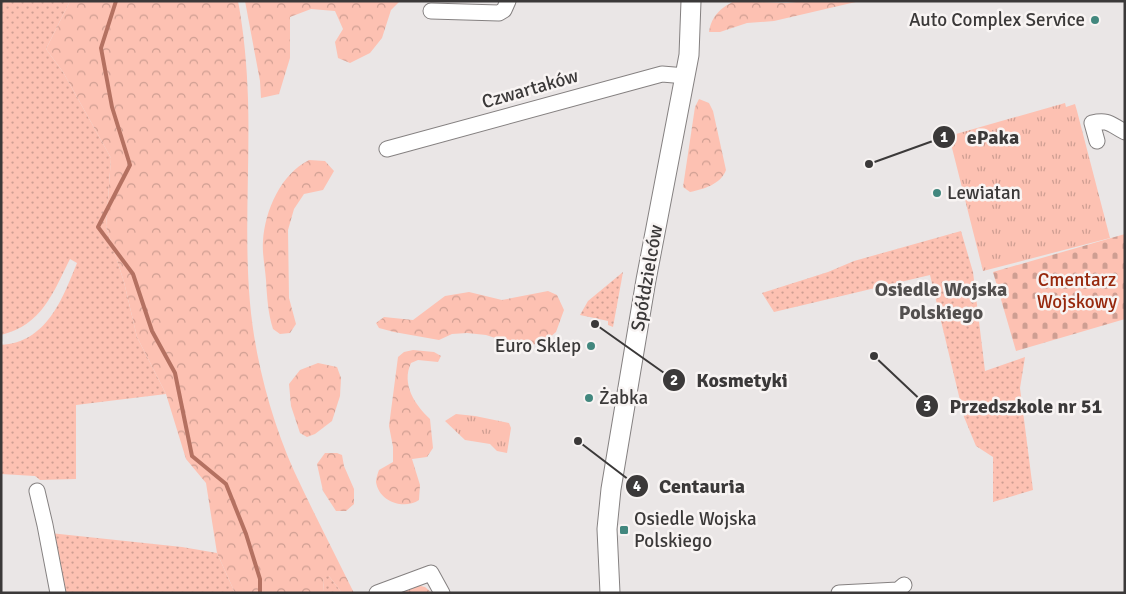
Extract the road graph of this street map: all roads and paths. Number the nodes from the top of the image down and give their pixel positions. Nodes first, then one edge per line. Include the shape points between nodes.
1 (508, 1) edge
2 (691, 1) edge
3 (704, 1) edge
4 (431, 11) dead end
5 (689, 54) junction
6 (686, 76) junction
7 (1125, 132) edge
8 (1097, 141) dead end
9 (387, 149) dead end
10 (37, 491) dead end
11 (904, 585) dead end
12 (58, 593) edge
13 (376, 593) edge
14 (442, 593) edge
15 (610, 593) edge
16 (839, 593) edge

1 - 4 street via 499,13
2 - 5 street, Spółdzielców
3 - 5 street, Spółdzielców
5 - 6 street, Spółdzielców
6 - 9 street, Czwartaków via 662,74
6 - 15 street, Spółdzielców via 646,280 612,480 607,529
7 - 8 street via 1106,122 1092,123
10 - 12 street
11 - 16 street via 898,590
13 - 14 street via 431,574

